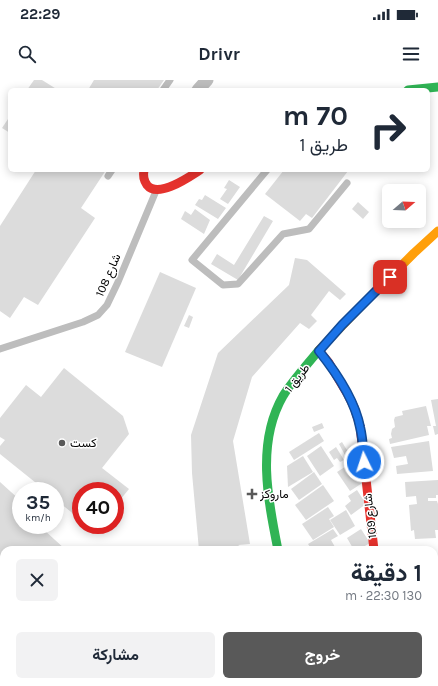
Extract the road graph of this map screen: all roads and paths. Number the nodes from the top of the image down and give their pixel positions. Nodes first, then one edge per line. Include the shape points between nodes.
1 (207, 80) edge
2 (438, 87) edge
3 (200, 88) edge
4 (428, 88) edge
5 (144, 172) edge
6 (196, 172) edge
7 (265, 172) edge
8 (347, 183) dead end
9 (156, 190) junction
10 (438, 231) edge
11 (0, 349) edge
12 (319, 351) junction
13 (277, 546) edge
14 (374, 546) edge

1 - 3 street
2 - 4 street
5 - 9 street via 146,184
6 - 9 street via 169,187
7 - 8 lane via 192,260 223,285 238,284 283,234 309,229
9 - 11 lane, شارع 108 via 118,282 107,305 98,315
10 - 12 street, طريق 1
12 - 13 street, طريق 1 via 282,398 269,437 266,483
12 - 14 street, شارع 109 via 348,395 360,426

